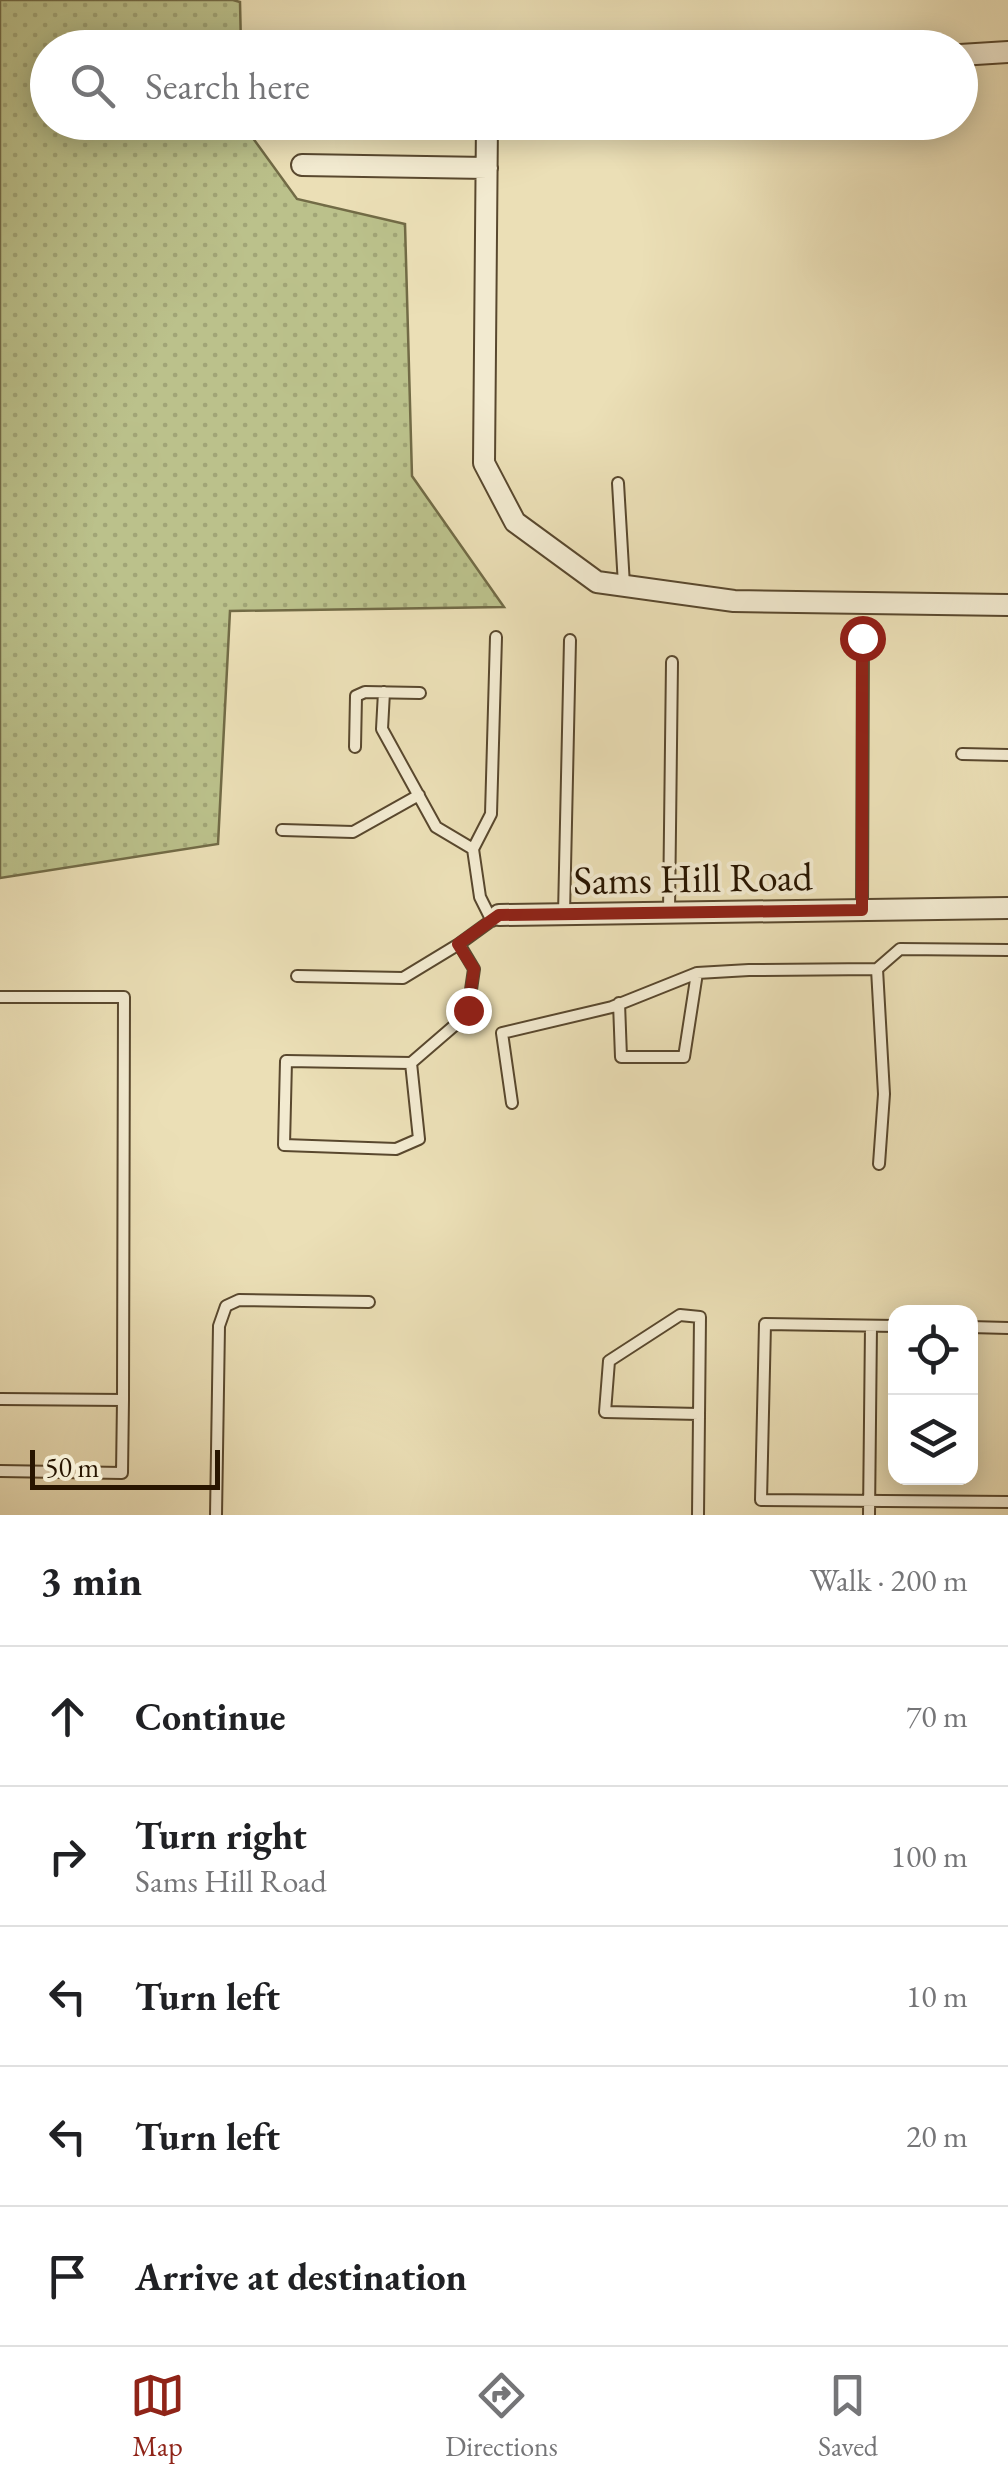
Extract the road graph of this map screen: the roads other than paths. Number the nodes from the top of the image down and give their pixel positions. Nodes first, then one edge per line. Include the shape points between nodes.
1 (1008, 52) edge
2 (978, 54) edge
3 (488, 140) edge
4 (302, 165) dead end
5 (487, 168) junction
6 (618, 483) dead end
7 (624, 586) junction
8 (1008, 605) edge
9 (496, 638) dead end
10 (862, 638) dead end
11 (570, 640) dead end
12 (672, 662) dead end
13 (384, 692) junction
14 (420, 693) dead end
15 (354, 747) dead end
16 (962, 754) dead end
17 (1008, 756) edge
18 (419, 795) junction
19 (282, 830) dead end
20 (473, 849) junction
21 (1008, 908) edge
22 (862, 910) junction
23 (669, 913) junction
24 (564, 914) junction
25 (496, 918) junction
26 (458, 944) junction
27 (1008, 950) edge
28 (877, 969) junction
29 (697, 973) junction
30 (297, 976) dead end
31 (0, 997) edge
32 (620, 1003) junction
33 (411, 1062) junction
34 (512, 1102) dead end
35 (879, 1164) dead end
36 (369, 1302) dead end
37 (871, 1326) junction
38 (888, 1326) edge
39 (978, 1327) edge
40 (1008, 1328) edge
41 (0, 1400) edge
42 (123, 1400) junction
43 (699, 1414) junction
44 (0, 1471) edge
45 (869, 1501) junction
46 (1008, 1502) edge
47 (216, 1515) edge
48 (698, 1515) edge
49 (869, 1515) edge

1 - 2 street
3 - 5 street
4 - 5 street
5 - 7 street via 484,462 516,522 598,582
6 - 7 lane
7 - 8 street via 734,601
9 - 20 lane via 492,814
10 - 22 lane
11 - 24 lane
12 - 23 lane
13 - 14 lane
13 - 15 lane via 356,696
13 - 18 lane via 382,729
16 - 17 lane
18 - 19 lane via 353,832
18 - 20 lane via 436,827
20 - 25 lane via 480,897
21 - 22 street, Sams Hill Road
22 - 23 street, Sams Hill Road
23 - 24 street, Sams Hill Road
24 - 25 street, Sams Hill Road
25 - 26 lane
26 - 30 lane via 403,978
26 - 33 lane via 474,969 468,1010
27 - 28 lane via 900,949
28 - 29 lane
28 - 35 lane via 884,1094
29 - 32 lane
29 - 32 lane via 684,1057 621,1057
31 - 42 lane via 124,997
32 - 34 lane via 502,1033
33 - 33 lane via 286,1062 284,1145 396,1149 419,1139
36 - 47 lane via 239,1300 226,1306 219,1326
37 - 38 lane
37 - 45 lane
37 - 45 lane via 765,1324 762,1500
39 - 40 lane
41 - 42 lane
42 - 44 lane via 122,1474
43 - 43 lane via 700,1317 680,1315 609,1361 605,1412
43 - 48 lane
45 - 46 lane
45 - 49 lane

